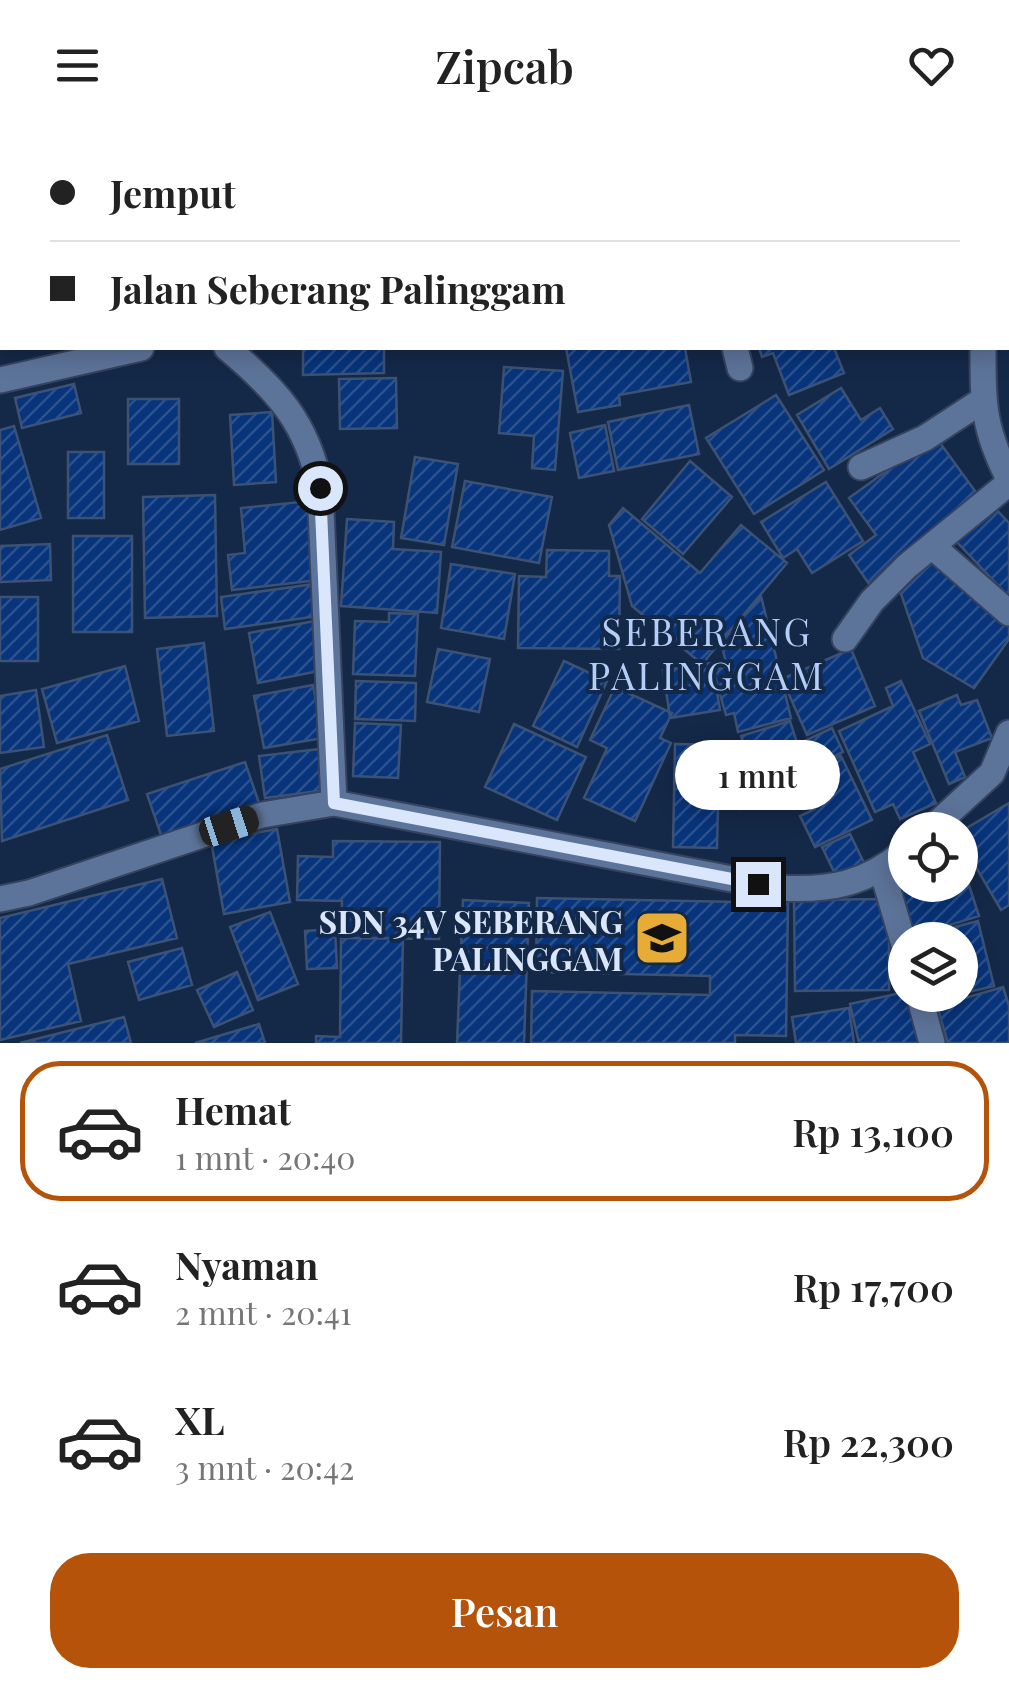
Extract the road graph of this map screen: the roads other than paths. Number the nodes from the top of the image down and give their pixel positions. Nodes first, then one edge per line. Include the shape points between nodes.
1 (132, 350) edge
2 (229, 350) edge
3 (984, 350) edge
4 (0, 380) edge
5 (983, 400) junction
6 (862, 467) dead end
7 (1009, 481) edge
8 (932, 546) junction
9 (1009, 614) edge
10 (845, 638) dead end
11 (1009, 733) edge
12 (334, 803) junction
13 (950, 812) edge
14 (888, 865) edge
15 (882, 870) junction
16 (0, 899) edge
17 (897, 922) edge
18 (923, 1012) edge
19 (932, 1043) edge

1 - 4 street
2 - 12 street via 295,417 313,454
3 - 5 street
5 - 6 street
5 - 7 street via 988,432
7 - 8 street
8 - 9 street
8 - 10 street via 888,584
11 - 13 street via 992,773
12 - 15 street via 779,888 857,882
12 - 16 street via 262,815
14 - 15 street
15 - 17 street
18 - 19 street

